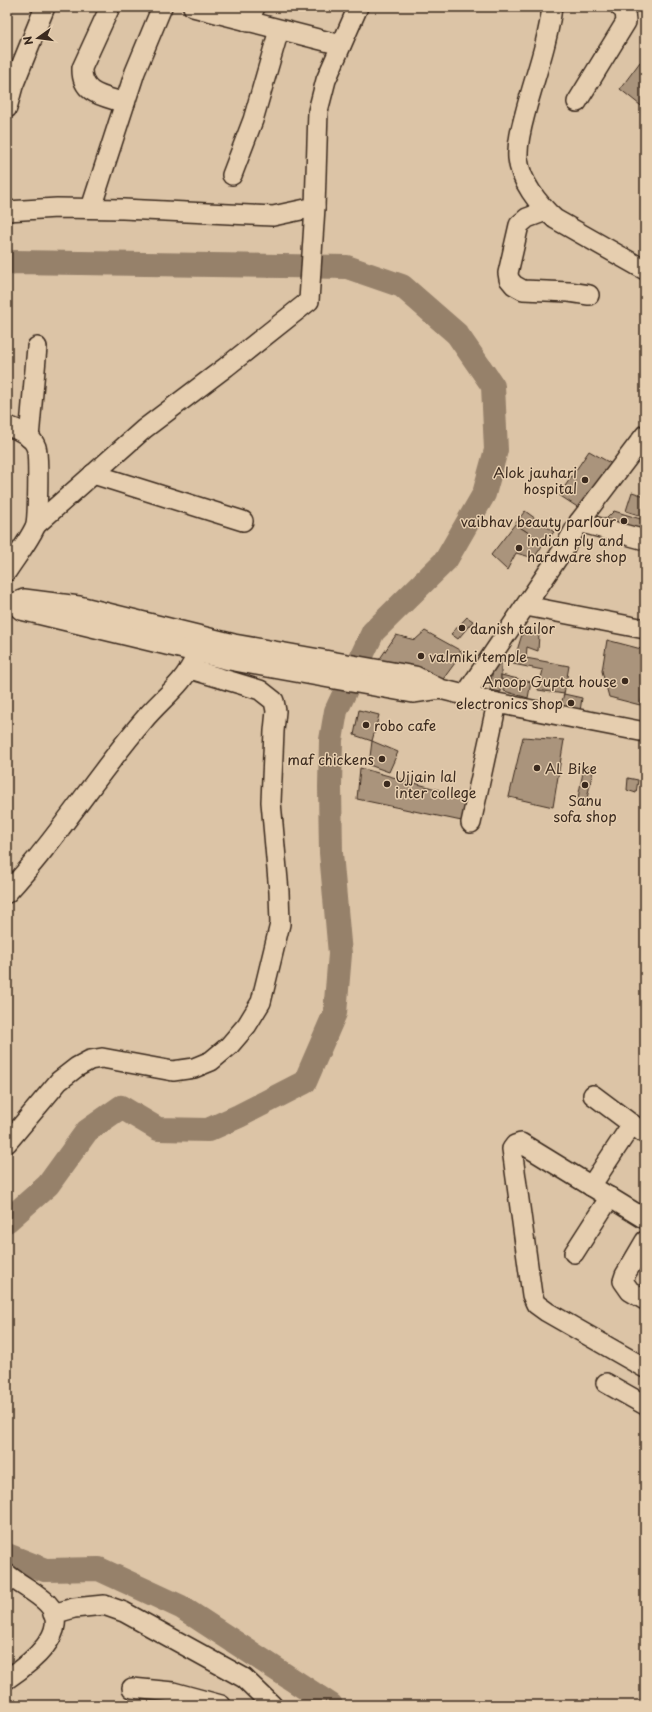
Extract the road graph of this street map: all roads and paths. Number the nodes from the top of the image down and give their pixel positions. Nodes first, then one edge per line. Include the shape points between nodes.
1 (45, 7) edge
2 (110, 7) edge
3 (162, 7) edge
4 (193, 7) edge
5 (358, 7) edge
6 (552, 7) edge
7 (620, 7) edge
8 (251, 14) edge
9 (279, 30) junction
10 (341, 45) junction
11 (577, 102) dead end
12 (125, 103) junction
13 (7, 108) edge
14 (232, 174) dead end
15 (315, 207) junction
16 (91, 208) junction
17 (7, 211) edge
18 (546, 211) junction
19 (645, 270) edge
20 (589, 295) dead end
21 (37, 347) dead end
22 (7, 426) edge
23 (645, 436) edge
24 (29, 438) junction
25 (93, 474) junction
26 (243, 520) dead end
27 (579, 522) junction
28 (36, 526) junction
29 (645, 540) edge
30 (7, 571) edge
31 (11, 602) edge
32 (526, 606) junction
33 (645, 629) edge
34 (197, 651) junction
35 (231, 652) junction
36 (190, 669) junction
37 (465, 695) junction
38 (497, 703) junction
39 (645, 732) edge
40 (471, 823) dead end
41 (7, 893) edge
42 (593, 1095) dead end
43 (638, 1129) edge
44 (7, 1143) edge
45 (591, 1186) junction
46 (610, 1197) junction
47 (645, 1219) edge
48 (645, 1241) edge
49 (574, 1253) dead end
50 (645, 1300) edge
51 (645, 1368) edge
52 (606, 1383) dead end
53 (645, 1405) edge
54 (7, 1574) edge
55 (53, 1614) junction
56 (7, 1679) edge
57 (132, 1688) dead end
58 (221, 1705) edge
59 (272, 1705) edge

1 - 13 street via 13,86
2 - 12 street via 82,68 82,78 84,84 93,92
3 - 12 street
4 - 8 street
5 - 10 street
6 - 18 street via 547,40 521,130 518,157 526,183
7 - 11 street via 625,11 626,22
8 - 9 street
9 - 10 street
9 - 14 street via 253,120
10 - 15 street via 326,80 318,111
12 - 16 street
15 - 16 street via 292,214 273,216
15 - 25 street via 309,301 144,429
16 - 17 street
18 - 19 street via 555,219
18 - 20 street via 527,218 519,225 508,273 509,279 523,290
21 - 24 street
22 - 24 street
23 - 27 street
24 - 28 street via 36,446 38,458
25 - 26 street
25 - 28 street
27 - 29 street
27 - 32 street
28 - 30 street
31 - 34 street via 21,610
31 - 35 street via 24,599 79,606
32 - 33 street
32 - 37 street
34 - 35 street
34 - 36 street
35 - 37 street via 440,688
36 - 41 street via 144,720
36 - 44 street via 260,690 274,701 276,711 271,802 280,924 261,1002 247,1025 229,1046 212,1061 194,1068 173,1070 102,1058 90,1060 76,1067 59,1081
37 - 38 street
38 - 39 street
38 - 40 street
42 - 43 street
43 - 45 street
45 - 46 street
45 - 51 street via 521,1143 512,1149 532,1295 536,1304 547,1312
46 - 47 street
46 - 49 street
48 - 50 street via 623,1281 630,1291
52 - 53 street
54 - 55 street via 47,1603
55 - 56 street via 56,1626 50,1640 23,1668
55 - 59 street via 74,1608 104,1605 124,1612 244,1678
57 - 58 street via 173,1692

